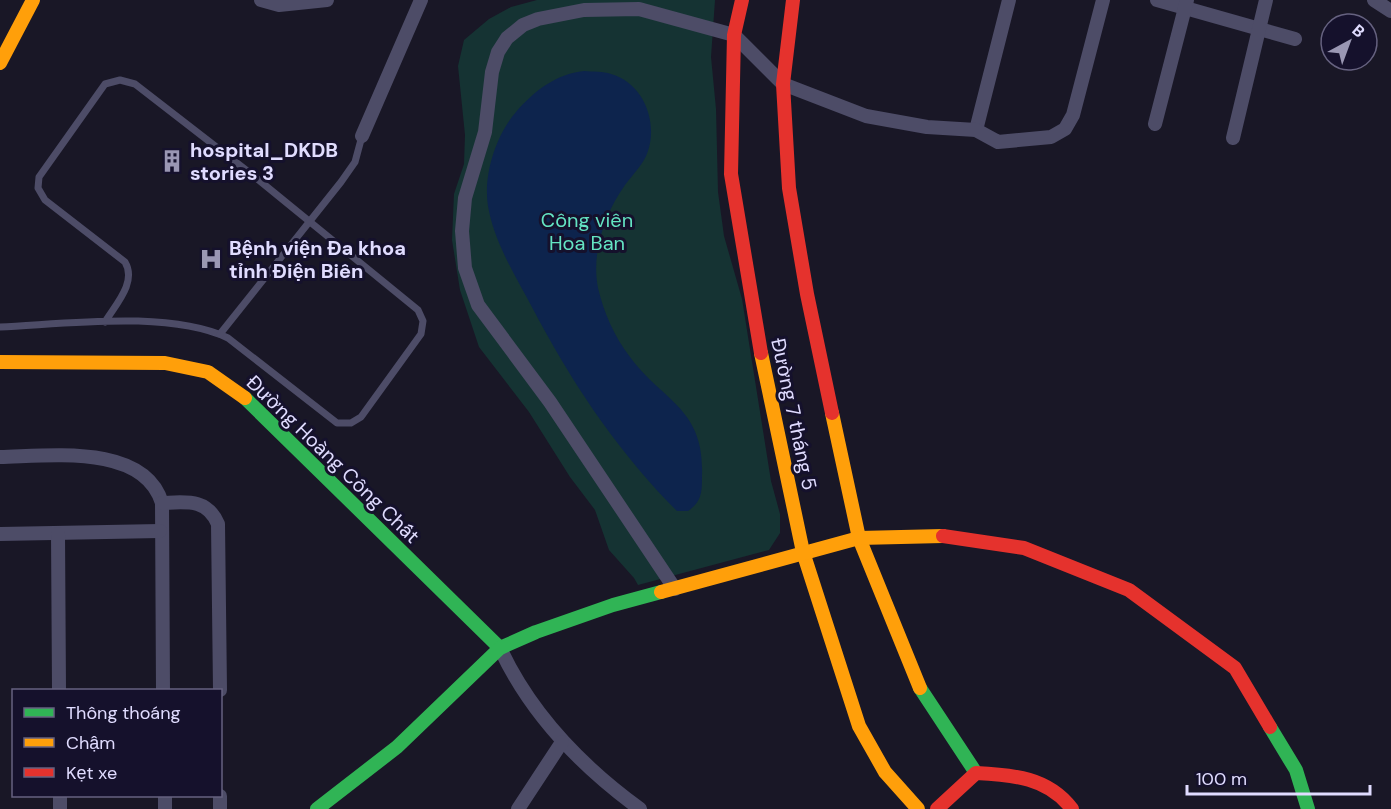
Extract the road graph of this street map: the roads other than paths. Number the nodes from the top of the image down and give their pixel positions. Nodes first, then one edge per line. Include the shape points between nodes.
1 (33, 0) edge
2 (261, 0) edge
3 (327, 0) edge
4 (421, 0) edge
5 (742, 0) edge
6 (793, 0) edge
7 (1009, 0) edge
8 (1103, 0) edge
9 (1157, 0) edge
10 (1266, 0) edge
11 (1374, 0) edge
12 (1186, 4) edge
13 (1391, 10) edge
14 (1257, 28) junction
15 (734, 35) junction
16 (1295, 39) dead end
17 (0, 63) edge
18 (783, 84) junction
19 (1155, 124) dead end
20 (975, 130) junction
21 (362, 136) joint
22 (1233, 138) dead end
23 (308, 222) junction
24 (105, 322) junction
25 (0, 327) edge
26 (220, 334) junction
27 (0, 362) edge
28 (0, 457) edge
29 (162, 503) junction
30 (160, 531) junction
31 (0, 534) edge
32 (58, 534) junction
33 (859, 538) junction
34 (804, 552) junction
35 (675, 589) junction
36 (500, 648) junction
37 (59, 689) edge
38 (163, 689) edge
39 (220, 689) edge
40 (562, 742) junction
41 (976, 773) junction
42 (317, 809) edge
43 (518, 809) edge
44 (639, 809) edge
45 (918, 809) edge
46 (937, 809) edge
47 (1072, 809) edge
48 (1308, 809) edge

1 - 17 street
2 - 3 street via 279,5
4 - 21 street
5 - 15 street, Đường 7 tháng 5
6 - 18 street, Đường 7 tháng 5
7 - 20 street
8 - 20 street via 1073,115 1065,129 1051,137 998,142
9 - 12 street
10 - 14 street
11 - 13 street
12 - 14 street
12 - 19 street
14 - 16 street
14 - 22 street
15 - 18 street
15 - 34 street, Đường 7 tháng 5 via 731,174 767,386
15 - 35 street via 639,9 584,10 523,25 498,52 485,132 465,198 465,268 478,305 550,402
18 - 20 street via 866,116 927,127
18 - 33 street, Đường 7 tháng 5 via 796,235
21 - 23 lane via 355,162
23 - 24 lane via 135,84 120,80 105,84 39,177 38,188 45,200 130,270 130,279
23 - 26 lane
23 - 26 lane via 418,310 423,321 421,334 361,417 351,423 337,423
24 - 25 lane
24 - 26 lane via 178,324 208,328
27 - 36 street, Đường Hoàng Công Chất via 165,363 208,372 239,392
28 - 29 street via 106,459 135,467 153,482
29 - 30 street
29 - 39 street via 204,505 218,524
30 - 32 street
30 - 38 street
31 - 32 street
32 - 37 street
33 - 34 street
33 - 41 street, Đường 7 tháng 5 via 920,688
33 - 48 street via 932,534 1024,548 1129,590 1235,668 1296,770
34 - 35 street
34 - 45 street, Đường 7 tháng 5 via 859,726 885,772
35 - 36 street via 580,616
36 - 40 street via 511,672
36 - 42 street via 397,747
40 - 43 street
40 - 44 street
41 - 46 street
41 - 47 street via 1024,776 1064,794

